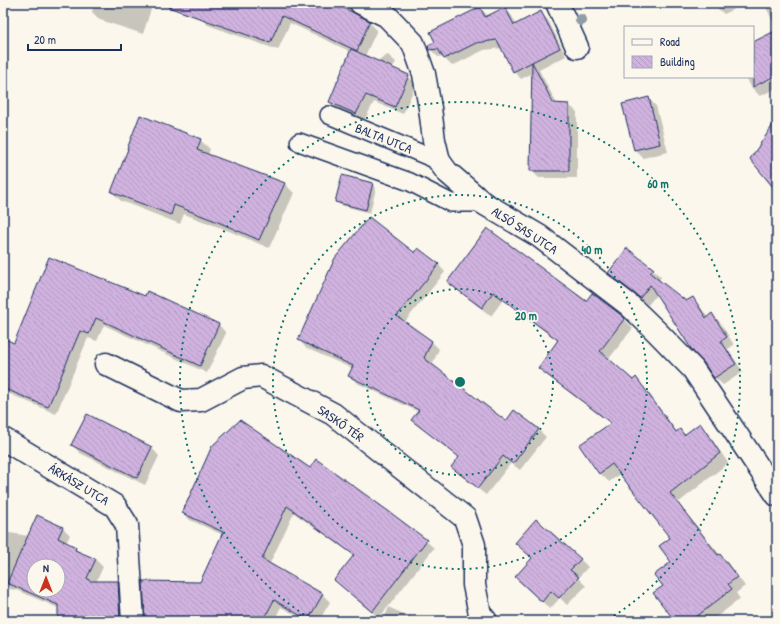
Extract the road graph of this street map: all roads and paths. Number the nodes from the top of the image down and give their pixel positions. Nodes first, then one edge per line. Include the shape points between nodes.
1 (362, 3) edge
2 (557, 3) edge
3 (577, 47) dead end
4 (329, 115) dead end
5 (299, 142) dead end
6 (439, 161) junction
7 (483, 203) junction
8 (106, 364) dead end
9 (3, 439) edge
10 (777, 495) edge
11 (133, 621) edge
12 (486, 621) edge

1 - 6 street, ALSÓ SAS UTCA via 388,16 413,43 424,74
2 - 3 street
4 - 6 lane, BALTA UTCA
5 - 7 lane via 410,182 451,203
6 - 7 street, ALSÓ SAS UTCA via 447,172
7 - 10 street, ALSÓ SAS UTCA via 539,236 629,305 657,332 693,368
8 - 12 street, SASKŐ TÉR via 181,401 201,400 242,378 261,376 333,414 465,518 474,545 474,585 480,614
9 - 11 street, ÁRKÁSZ UTCA via 115,506 127,526

